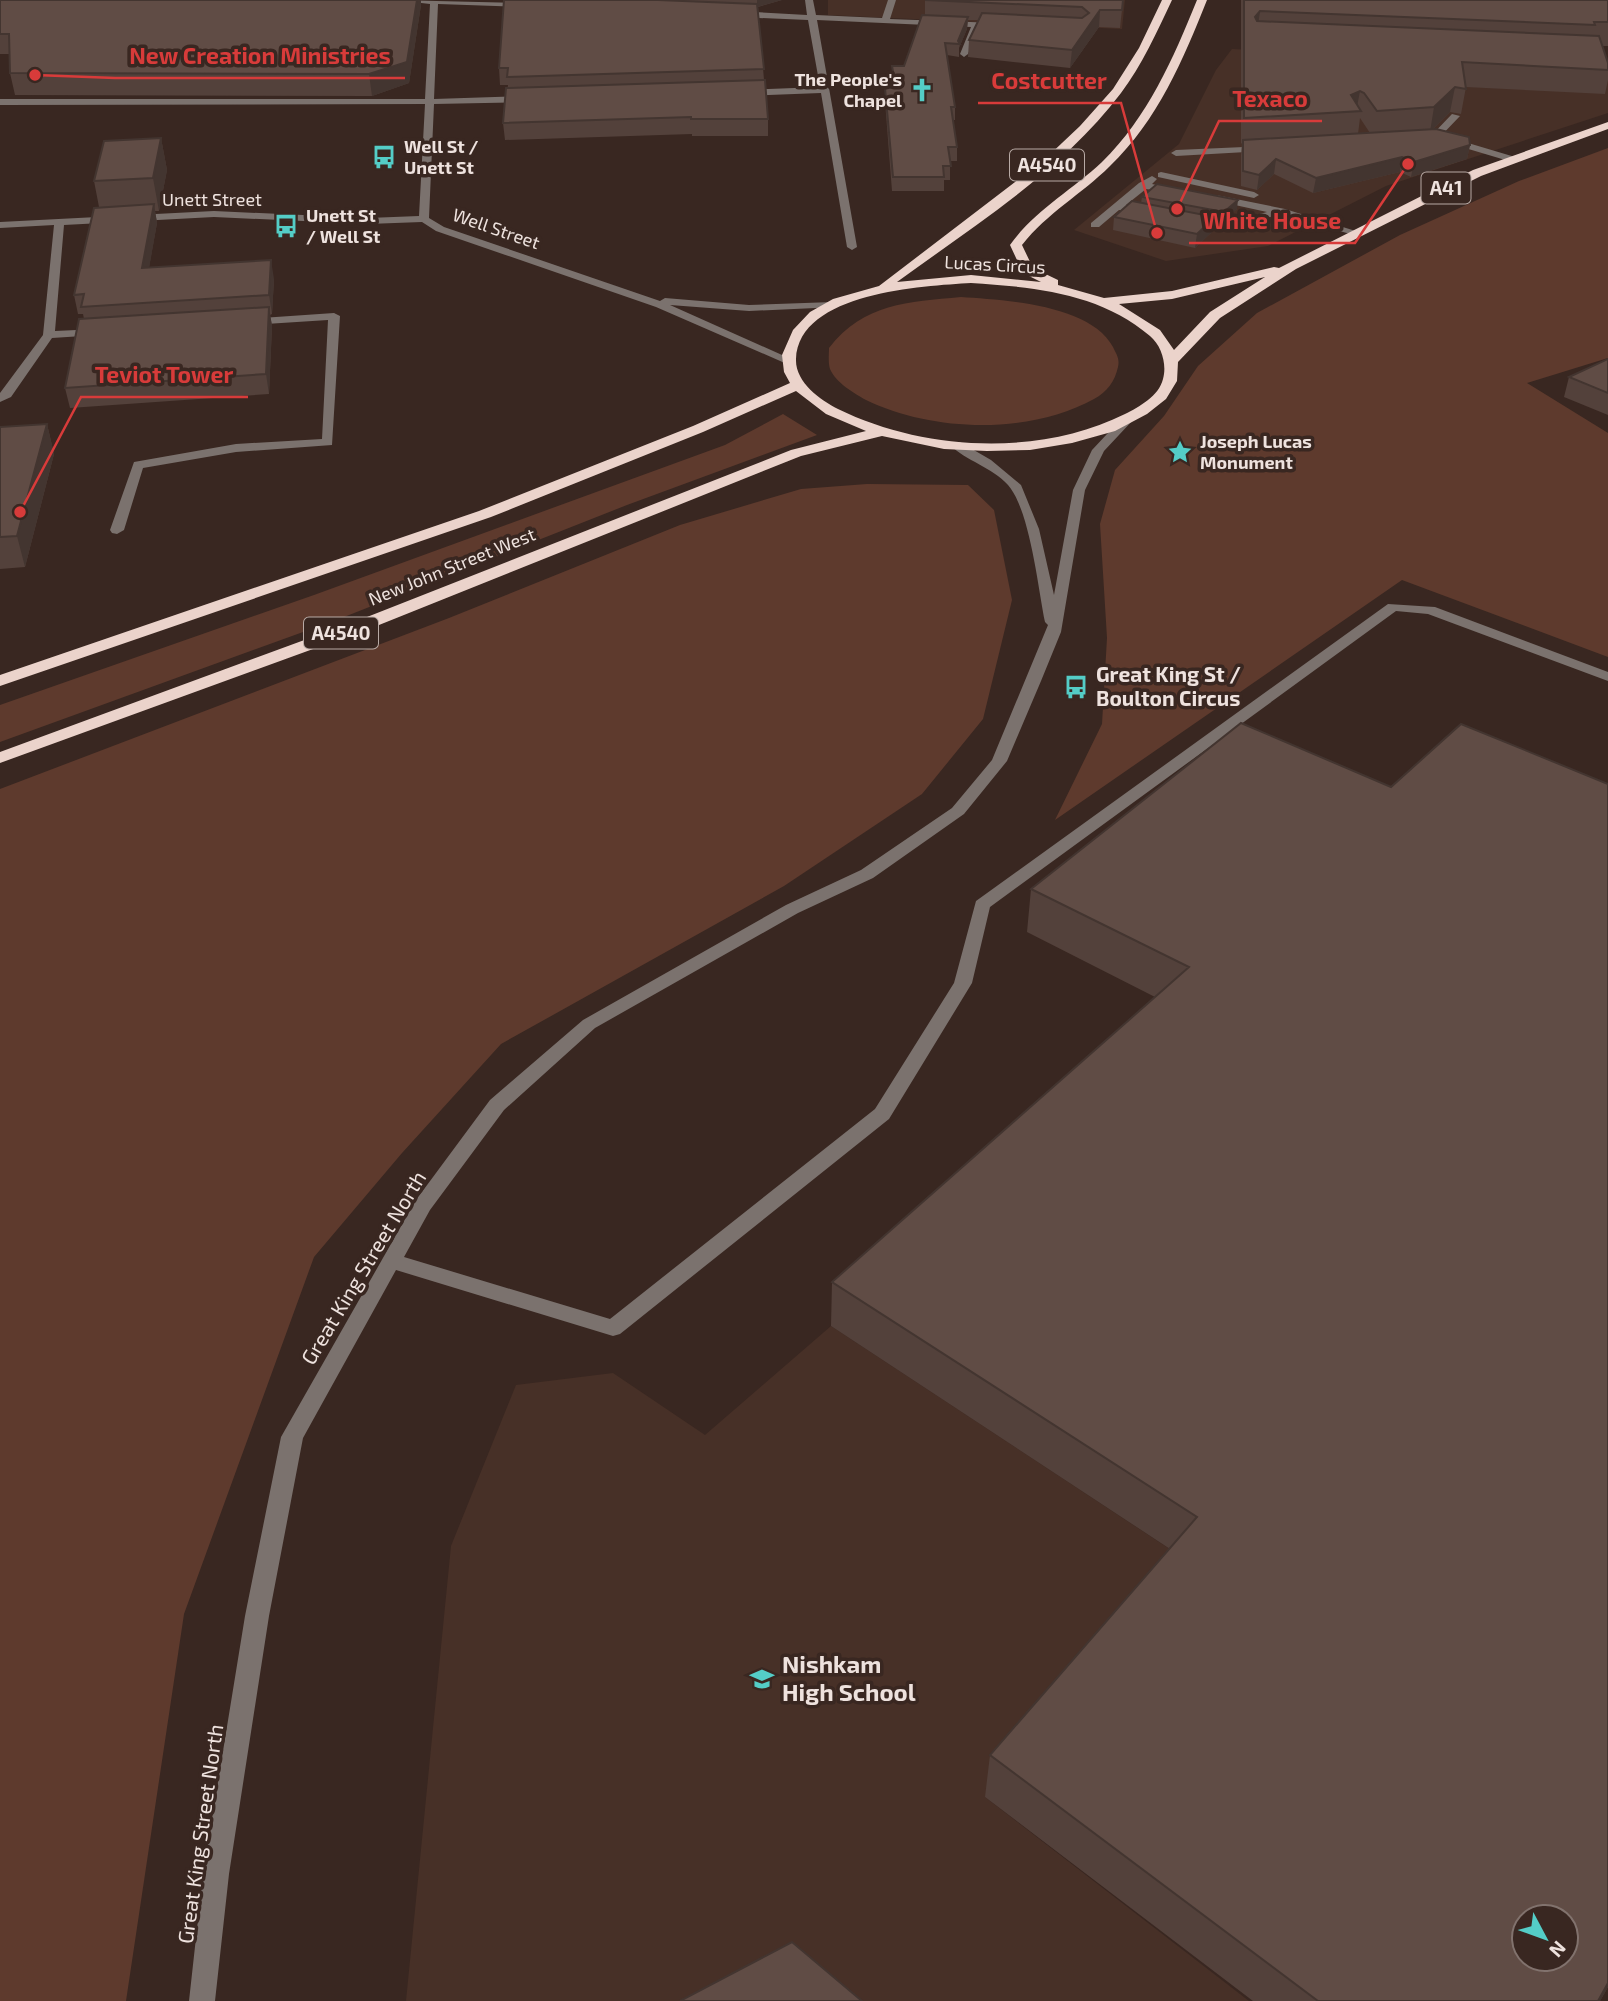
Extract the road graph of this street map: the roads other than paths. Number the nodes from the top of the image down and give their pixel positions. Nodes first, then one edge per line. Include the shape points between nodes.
1 (393, 0) edge
2 (434, 0) edge
3 (809, 0) edge
4 (892, 0) edge
5 (1167, 0) edge
6 (1202, 0) edge
7 (532, 5) edge
8 (727, 14) edge
9 (810, 18) junction
10 (885, 21) junction
11 (976, 25) junction
12 (1002, 27) edge
13 (964, 54) edge
14 (825, 90) junction
15 (735, 93) edge
16 (543, 98) edge
17 (431, 101) junction
18 (0, 102) edge
19 (1455, 116) edge
20 (1608, 125) edge
21 (1422, 138) edge
22 (1434, 138) junction
23 (1269, 147) edge
24 (1512, 159) junction
25 (1161, 175) junction
26 (1140, 199) junction
27 (1281, 211) junction
28 (1263, 216) junction
29 (1178, 218) edge
30 (424, 219) junction
31 (1247, 220) junction
32 (59, 222) junction
33 (0, 225) edge
34 (1095, 225) dead end
35 (1357, 233) junction
36 (852, 247) dead end
37 (1291, 266) junction
38 (880, 289) junction
39 (1063, 289) junction
40 (648, 300) junction
41 (1104, 302) junction
42 (833, 305) junction
43 (239, 322) edge
44 (117, 330) edge
45 (49, 335) junction
46 (1172, 360) junction
47 (788, 361) junction
48 (798, 385) junction
49 (0, 398) edge
50 (1127, 420) junction
51 (881, 432) junction
52 (956, 445) junction
53 (117, 530) dead end
54 (1054, 632) junction
55 (1608, 677) edge
56 (0, 681) edge
57 (0, 758) edge
58 (393, 1261) junction
59 (202, 2001) edge

1 - 2 street
2 - 7 street
2 - 17 street, Well Street
3 - 9 street
4 - 10 street
5 - 38 highway, A4540 via 1155,34 1116,95 1070,146
6 - 39 highway, A4540 via 1179,59 1125,145 1079,189 1029,225 1017,245 1028,270
8 - 9 street
9 - 10 street
9 - 14 street
10 - 11 street
11 - 12 street
11 - 13 street
14 - 15 street
14 - 36 street
16 - 17 street
17 - 18 street
17 - 30 street, Well Street
19 - 22 street
20 - 24 highway, A41
21 - 22 street
22 - 24 street
23 - 25 street via 1181,153
24 - 35 highway, A41
25 - 26 street
25 - 27 street via 1251,193
26 - 31 street via 1188,201
26 - 34 street
27 - 28 street
27 - 28 street via 1205,201
27 - 35 street
28 - 31 street
29 - 31 street via 1223,227
30 - 32 street, Unett Street via 214,214
30 - 40 street, Well Street via 440,229
32 - 33 street, Unett Street
32 - 45 street
35 - 37 highway, A41
37 - 41 highway, A41 via 1172,295
37 - 46 highway, A41 via 1215,315
38 - 39 highway, Lucas Circus / A4540 via 971,279
38 - 42 highway, Lucas Circus / A4540
39 - 41 highway, Lucas Circus / A4540
40 - 42 street, Well Street via 749,308
40 - 47 street, Well Street
41 - 46 highway, Lucas Circus / A4540 via 1137,318 1161,338
42 - 47 highway, Lucas Circus / A4540 via 807,321 792,340
43 - 53 street via 334,316 328,442 236,448 138,465
44 - 45 street
45 - 49 street
46 - 50 highway, A4540 via 1170,382 1155,402
47 - 48 highway, A4540
48 - 51 highway, A4540 via 845,419
48 - 56 highway, New John Street West via 485,514
50 - 52 highway, A4540 via 1079,437 1020,445
50 - 54 street, Great King Street North via 1098,450 1079,490
51 - 52 highway, A4540
51 - 57 highway, New John Street West / A4540 via 796,453 373,621
52 - 54 street via 1016,486 1032,519
54 - 58 street, Great King Street North via 999,761 958,811 867,874 792,909 589,1024 497,1105 423,1206
55 - 58 street via 1430,610 1393,607 982,905 963,983 882,1114 612,1328
58 - 59 street, Great King Street North via 292,1437 257,1616 216,1874

